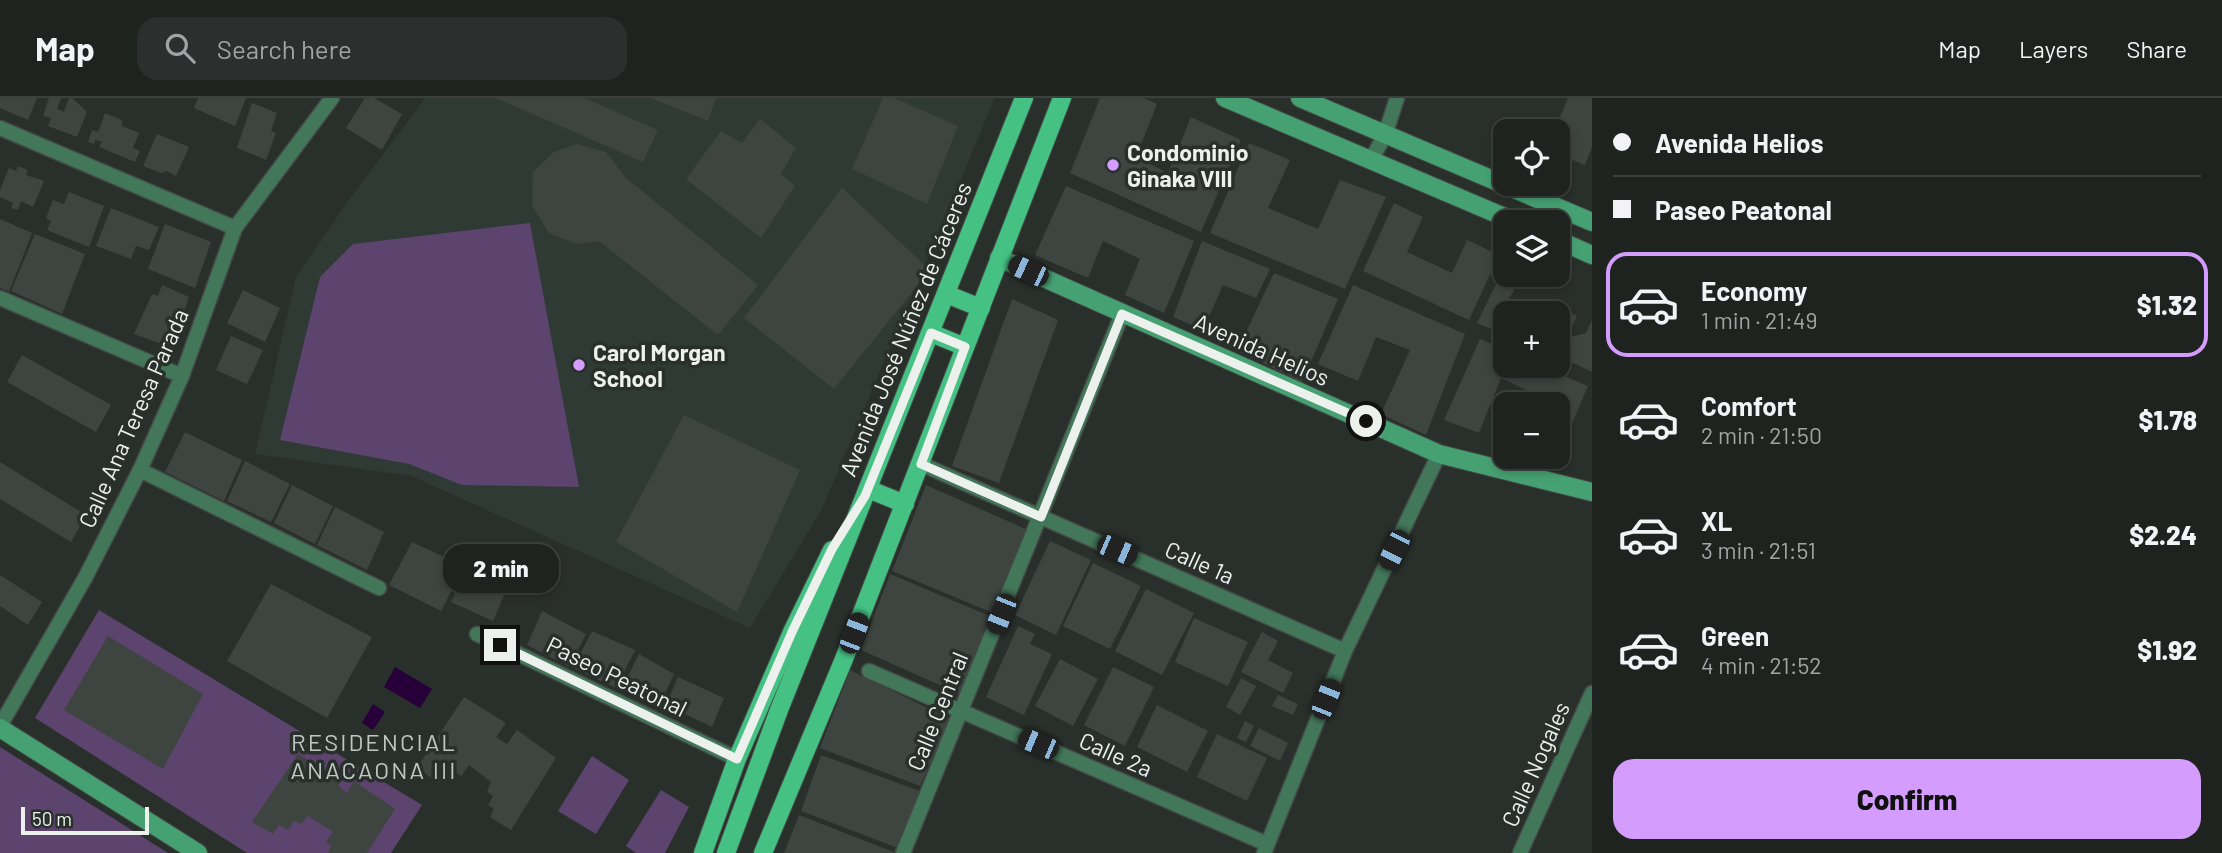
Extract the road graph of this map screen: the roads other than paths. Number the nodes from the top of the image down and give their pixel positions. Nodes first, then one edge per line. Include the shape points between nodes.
1 (332, 98) edge
2 (1024, 98) edge
3 (1062, 98) edge
4 (1225, 98) edge
5 (1300, 98) edge
6 (1397, 98) edge
7 (0, 128) edge
8 (1385, 135) junction
9 (1371, 160) junction
10 (1493, 212) edge
11 (1592, 222) edge
12 (235, 228) junction
13 (1570, 245) edge
14 (1592, 255) edge
15 (999, 258) junction
16 (946, 294) junction
17 (0, 298) edge
18 (981, 308) junction
19 (1122, 314) junction
20 (931, 333) junction
21 (965, 347) junction
22 (182, 376) junction
23 (1439, 454) junction
24 (921, 464) junction
25 (140, 470) junction
26 (1592, 492) edge
27 (866, 493) junction
28 (905, 503) junction
29 (1041, 517) junction
30 (379, 588) dead end
31 (477, 634) dead end
32 (1345, 651) junction
33 (869, 671) dead end
34 (1592, 693) edge
35 (961, 711) junction
36 (0, 727) edge
37 (803, 755) junction
38 (737, 759) junction
39 (1266, 849) edge
40 (198, 853) edge
41 (703, 853) edge
42 (726, 853) edge
43 (763, 853) edge
44 (774, 853) edge
45 (903, 853) edge
46 (1520, 853) edge

1 - 12 street, Calle Ana Teresa Parada
2 - 16 main road, Avenida José Núñez de Cáceres
3 - 15 main road
4 - 9 main road
5 - 8 main road
6 - 8 street
7 - 12 street
8 - 9 street
8 - 11 main road
9 - 10 main road
12 - 22 street, Calle Ana Teresa Parada
13 - 14 main road
15 - 18 main road
15 - 19 main road, Avenida Helios
16 - 18 main road
16 - 20 main road, Avenida José Núñez de Cáceres
17 - 22 street
18 - 21 main road
19 - 23 main road, Avenida Helios
19 - 29 street, Calle Central
20 - 21 main road
20 - 27 main road, Avenida José Núñez de Cáceres
21 - 24 main road
22 - 25 street, Calle Ana Teresa Parada
23 - 26 main road, Avenida Helios
23 - 32 street
24 - 28 main road
24 - 29 street, Calle 1a
25 - 30 street
25 - 36 street, Calle Ana Teresa Parada
27 - 28 main road
27 - 38 main road via 792,632
27 - 42 main road, Avenida José Núñez de Cáceres
28 - 37 main road
29 - 32 street, Calle 1a
29 - 35 street, Calle Central
31 - 38 street, Paseo Peatonal
32 - 39 street
33 - 35 street, Calle 2a
34 - 46 street, Calle Nogales
35 - 39 street, Calle 2a
35 - 45 street, Calle Central
36 - 40 main road
37 - 43 main road
37 - 44 main road via 790,815
38 - 41 main road

